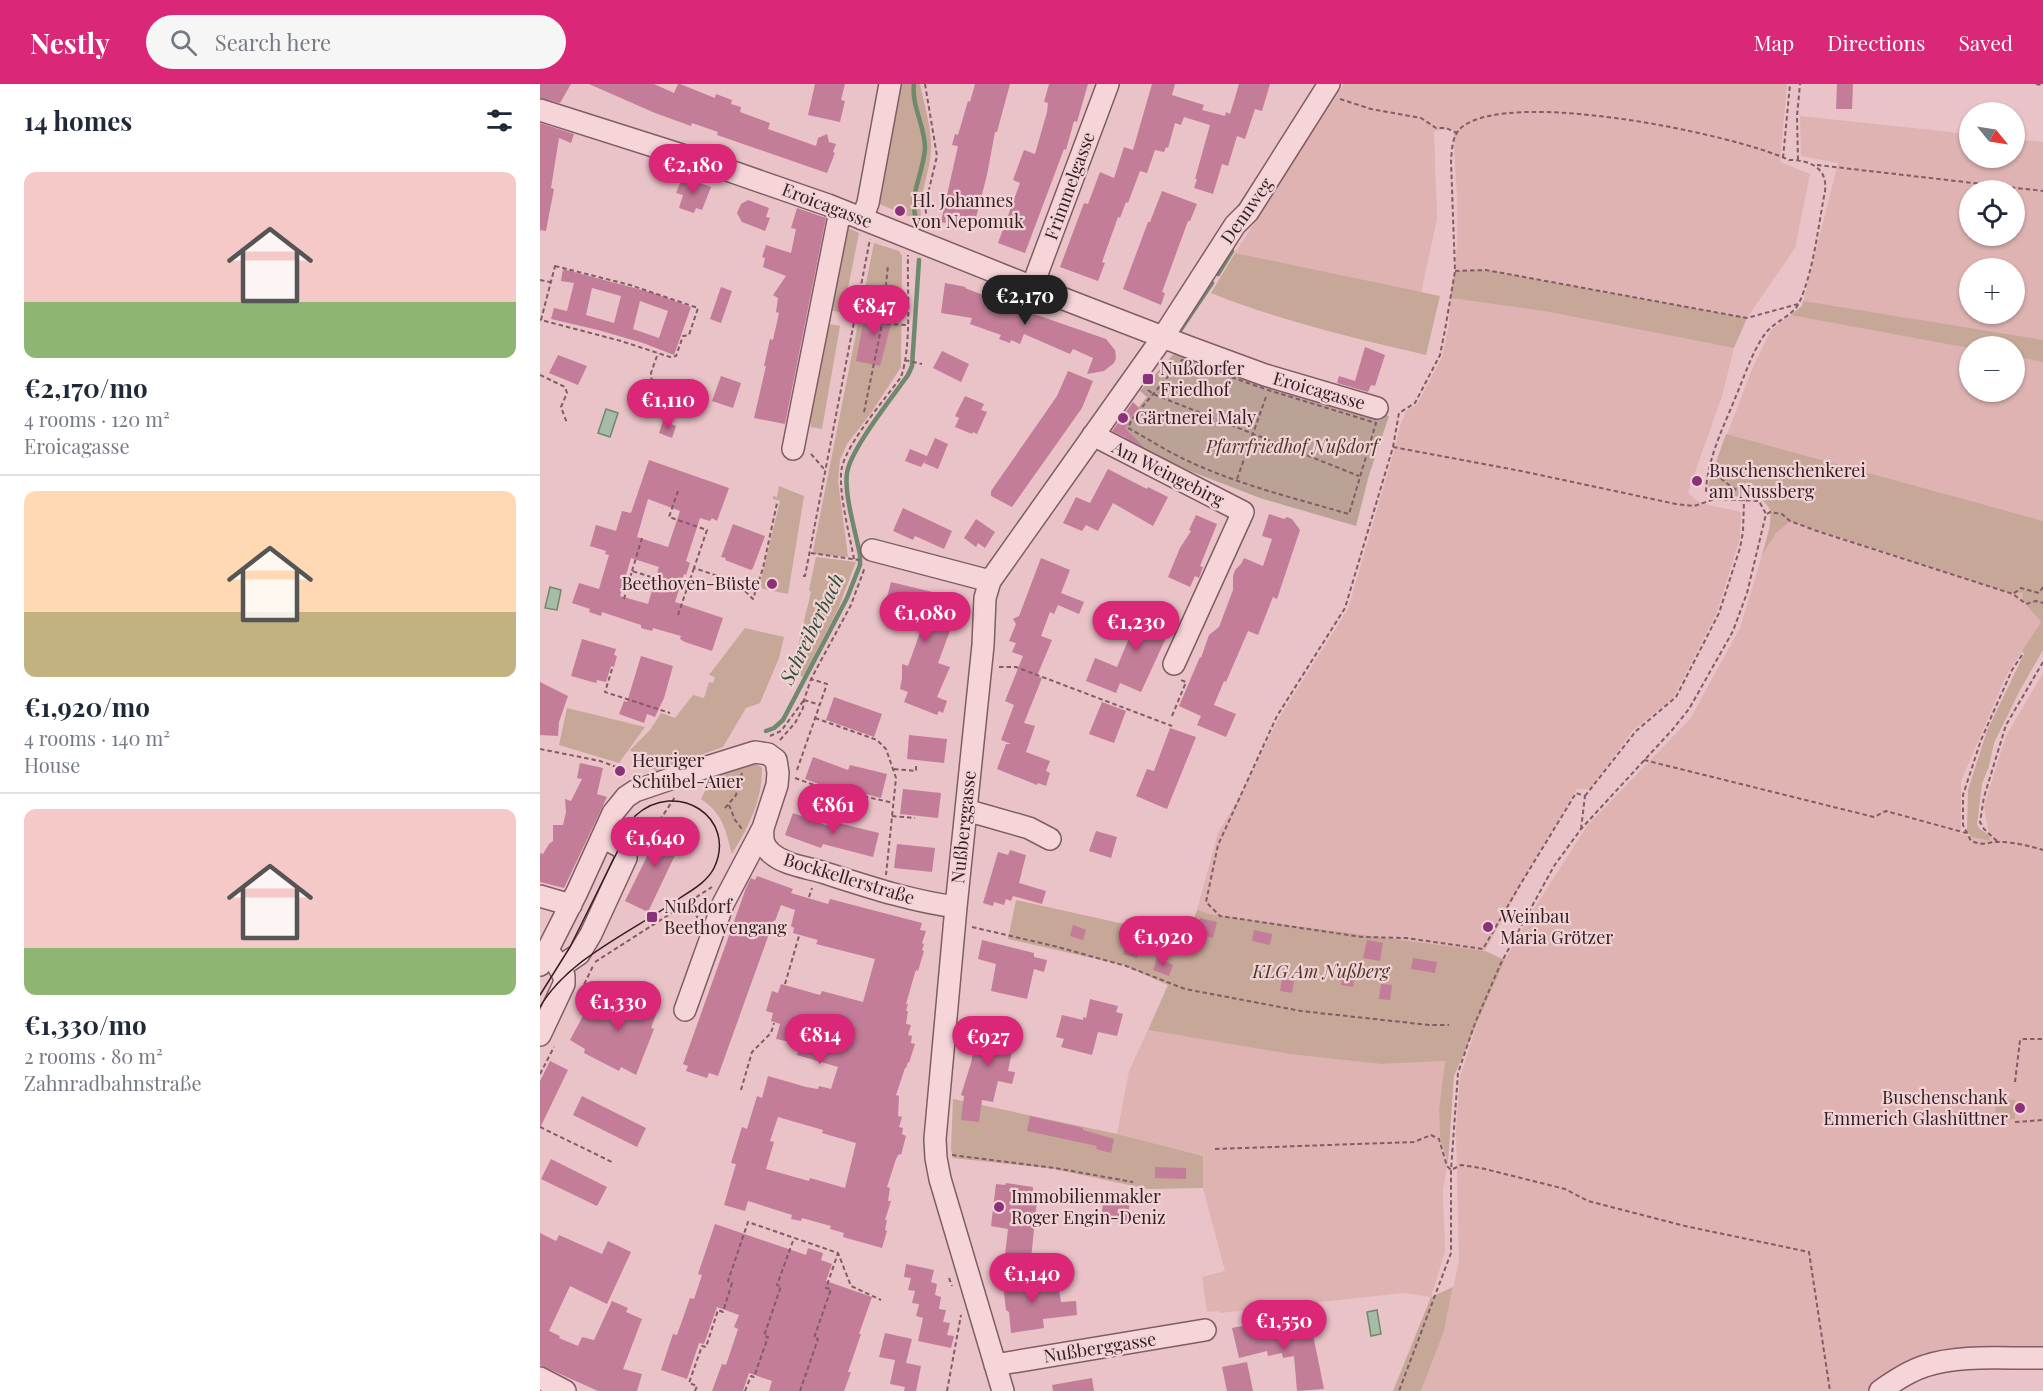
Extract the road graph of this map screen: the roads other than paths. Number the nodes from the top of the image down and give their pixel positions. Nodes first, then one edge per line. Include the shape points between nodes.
1 (890, 84) edge
2 (1108, 84) edge
3 (1326, 88) edge
4 (540, 110) edge
5 (840, 211) junction
6 (867, 222) junction
7 (1032, 287) junction
8 (1163, 336) junction
9 (1377, 415) road end
10 (1093, 435) junction
11 (793, 449) road end
12 (862, 557) road end
13 (990, 581) junction
14 (1174, 664) road end
15 (966, 810) junction
16 (755, 832) junction
17 (602, 837) junction
18 (1050, 839) dead end
19 (540, 896) edge
20 (571, 905) junction
21 (956, 915) junction
22 (549, 961) edge
23 (685, 1010) dead end
24 (540, 1035) edge
25 (1205, 1330) dead end
26 (2043, 1358) edge
27 (995, 1365) junction
28 (540, 1378) edge
29 (565, 1391) edge
30 (1003, 1391) edge
31 (1880, 1391) edge

1 - 6 street
2 - 7 street, Frimmelgasse
3 - 8 street, Dennweg
4 - 5 street, Eroicagasse via 707,163
5 - 6 street, Eroicagasse
5 - 11 street
6 - 7 street, Eroicagasse
7 - 8 street, Eroicagasse
8 - 9 street, Eroicagasse
8 - 10 street, Nußberggasse
10 - 13 street, Nußberggasse
10 - 14 street, Am Weingebirg via 1243,512
12 - 13 street
13 - 15 street, Nußberggasse via 985,598
15 - 18 street via 1029,828
15 - 21 street, Nußberggasse
16 - 17 street via 777,785 776,760 762,752 635,791 618,805
16 - 21 street, Bockkellerstraße via 765,847 786,862 935,904
16 - 23 street
17 - 20 street
17 - 22 street via 623,848 626,858 579,954
19 - 20 street
20 - 22 street
21 - 27 street, Nußberggasse via 936,1115 936,1158
22 - 24 street via 564,976 564,984
25 - 27 street, Nußberggasse
26 - 31 street via 1948,1360 1924,1366
27 - 30 street, Nußberggasse
28 - 29 street

